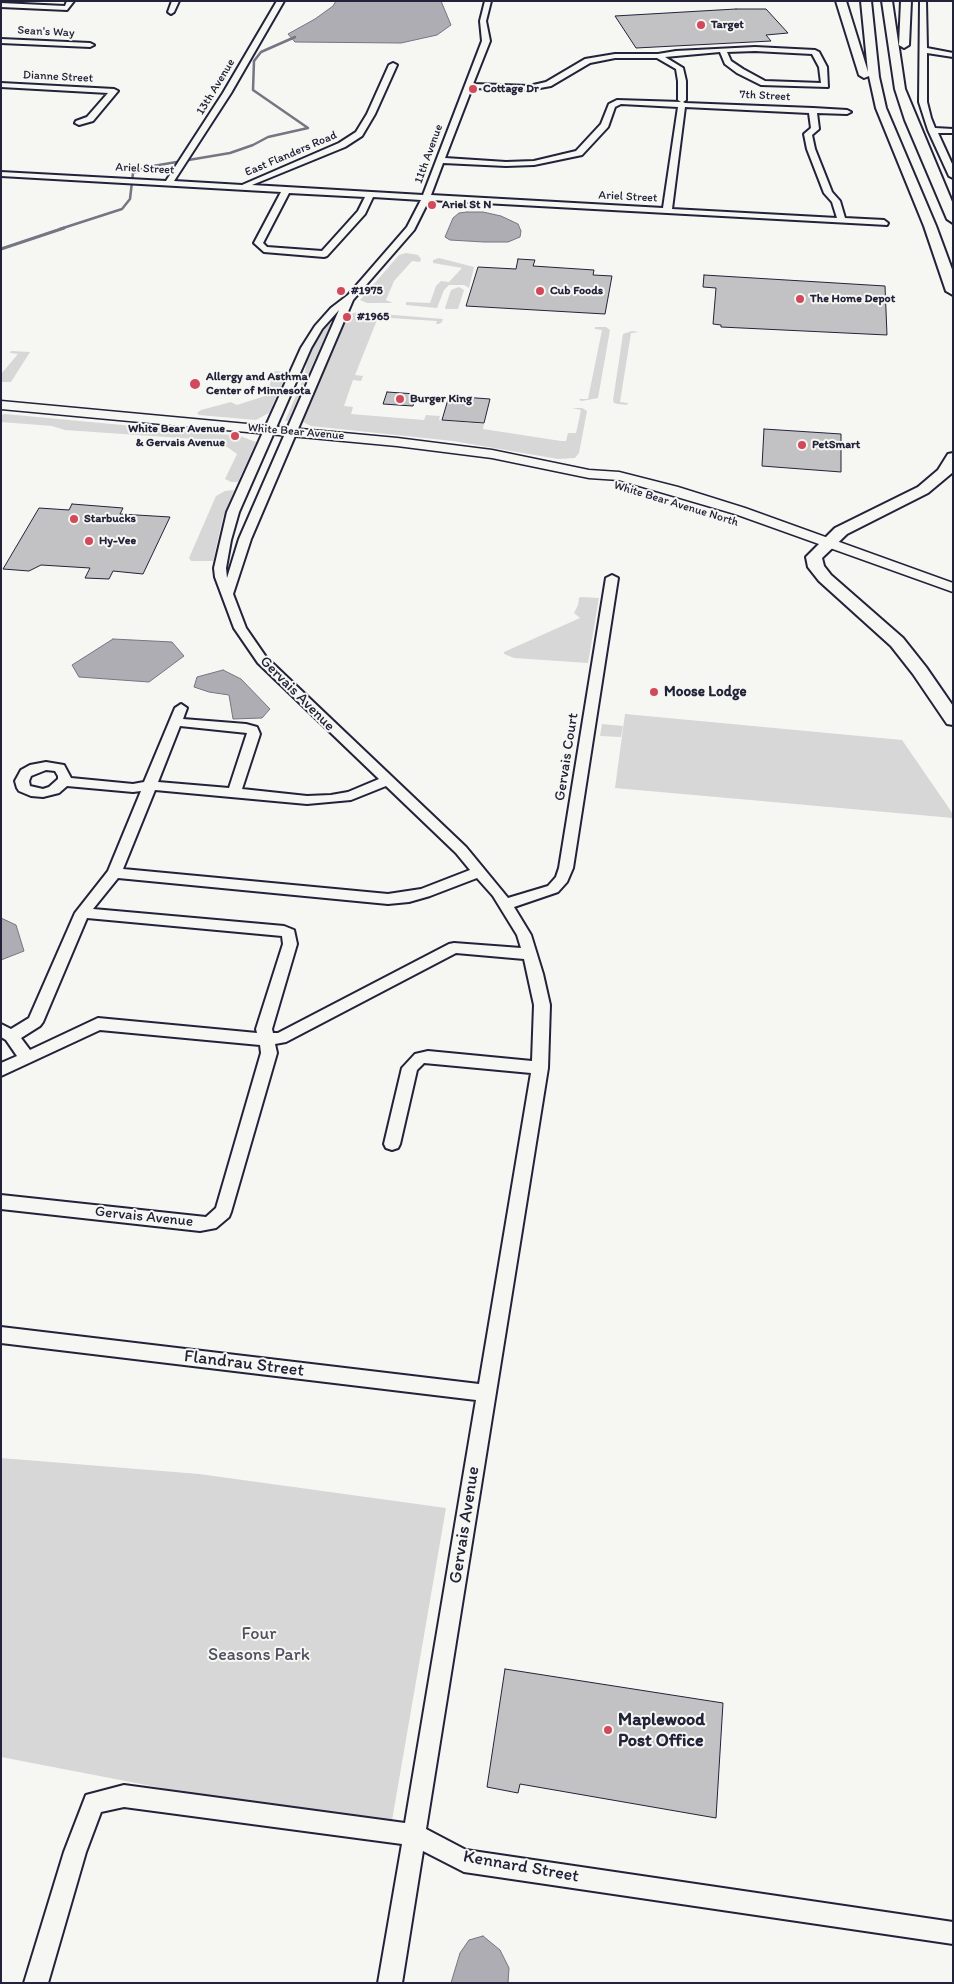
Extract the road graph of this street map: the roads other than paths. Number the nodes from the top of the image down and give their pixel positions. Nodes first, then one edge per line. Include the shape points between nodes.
1 (72, 1) edge
2 (176, 1) edge
3 (281, 1) edge
4 (488, 1) edge
5 (841, 1) edge
6 (866, 1) edge
7 (888, 1) edge
8 (906, 1) edge
9 (923, 1) edge
10 (1, 5) edge
11 (172, 12) dead end
12 (1, 41) edge
13 (90, 45) dead end
14 (722, 50) junction
15 (923, 50) junction
16 (953, 55) edge
17 (658, 56) junction
18 (393, 65) dead end
19 (1, 85) edge
20 (468, 86) junction
21 (682, 102) junction
22 (813, 110) junction
23 (847, 112) dead end
24 (79, 123) dead end
25 (888, 125) junction
26 (914, 126) junction
27 (932, 130) junction
28 (953, 131) edge
29 (440, 160) junction
30 (1, 174) edge
31 (953, 176) edge
32 (170, 183) junction
33 (243, 187) junction
34 (287, 189) junction
35 (370, 194) junction
36 (427, 198) junction
37 (667, 211) junction
38 (953, 219) edge
39 (842, 222) junction
40 (884, 223) dead end
41 (953, 291) edge
42 (351, 296) junction
43 (1, 405) edge
44 (270, 430) junction
45 (291, 432) junction
46 (953, 457) edge
47 (589, 474) joint
48 (823, 547) junction
49 (612, 578) dead end
50 (953, 588) edge
51 (228, 592) junction
52 (953, 602) edge
53 (181, 708) dead end
54 (953, 720) edge
55 (175, 722) junction
56 (387, 780) junction
57 (64, 781) dead end
58 (150, 785) junction
59 (234, 793) junction
60 (480, 871) junction
61 (114, 873) junction
62 (506, 904) junction
63 (82, 913) junction
64 (530, 954) junction
65 (6, 1033) edge
66 (266, 1040) junction
67 (27, 1057) junction
68 (540, 1068) junction
69 (1, 1070) edge
70 (392, 1144) dead end
71 (1, 1202) edge
72 (1, 1335) edge
73 (487, 1393) junction
74 (414, 1835) junction
75 (953, 1933) edge
76 (36, 1983) edge
77 (390, 1983) edge

1 - 10 street via 67,8
2 - 11 street
3 - 32 street, 13th Avenue
4 - 20 street, 11th Avenue via 483,21 486,41
5 - 25 highway via 869,92
6 - 25 highway via 874,76
7 - 26 highway via 896,69
8 - 26 highway via 904,60
9 - 15 street
12 - 13 street, Sean's Way
14 - 14 street via 815,52 823,67 826,85 764,83 728,62
14 - 17 street
15 - 16 street
15 - 27 street via 923,102
17 - 20 street via 616,56 588,61 548,84 529,88
17 - 21 street via 679,68
18 - 33 street, East Flanders Road via 371,114 358,134 342,145
19 - 24 street, Dianne Street via 114,91 90,119
20 - 29 street, 11th Avenue
21 - 22 street, 7th Street
21 - 29 street, 7th Street via 620,102 612,106 605,125 579,153 534,163
21 - 37 street
22 - 23 street, 7th Street
22 - 39 street via 815,128 808,134 811,149 828,193 836,201
25 - 41 highway
26 - 38 highway
27 - 28 street
27 - 31 street
29 - 36 street, 11th Avenue
30 - 32 street, Ariel Street
32 - 33 street, Ariel Street
33 - 34 street, Ariel Street
34 - 35 street, Ariel Street
34 - 35 street via 258,243 264,249 324,254 362,212
35 - 36 street, Ariel Street
36 - 37 street, Ariel Street
36 - 42 street, 11th Avenue via 411,228
37 - 39 street, Ariel Street
39 - 40 street, Ariel Street
42 - 44 street, 11th Avenue via 318,328
42 - 45 street, 11th Avenue
43 - 44 main road, White Bear Avenue
44 - 45 main road, White Bear Avenue
44 - 51 street, Gervais Avenue via 233,512 225,540 220,568
45 - 47 main road, White Bear Avenue via 461,450
45 - 51 street via 245,539
46 - 48 highway via 944,473 923,490 841,531
47 - 48 main road, White Bear Avenue North via 613,486
48 - 50 main road, White Bear Avenue North
48 - 52 main road, White Bear Avenue North
48 - 54 highway via 814,557 816,567 898,642
49 - 62 street, Gervais Court via 566,868 553,889
51 - 56 street, Gervais Avenue via 240,628 262,660
53 - 55 street
55 - 58 street
55 - 59 street via 252,730 254,734
56 - 59 street via 351,796 332,799
56 - 60 street, Gervais Avenue
57 - 58 street via 133,788
58 - 59 street
58 - 61 street
60 - 61 street via 425,893 388,899
60 - 62 street, Gervais Avenue
61 - 63 street
62 - 64 street, Gervais Avenue via 524,935
63 - 65 street via 35,1022
63 - 66 street, Gervais Avenue via 289,934 290,944 264,1029
64 - 66 street via 454,948 281,1038
64 - 68 street, Gervais Avenue via 542,1005
65 - 67 street
66 - 67 street via 108,1024 86,1029
66 - 71 street, Gervais Avenue via 270,1053 223,1212 217,1219 200,1224
67 - 69 street
68 - 70 street via 420,1058 410,1068
68 - 73 street, Gervais Avenue
72 - 73 street, Flandrau Street
73 - 74 street, Gervais Avenue
74 - 75 street, Kennard Street via 464,1861
74 - 76 street, Kennard Street via 124,1796 94,1803 75,1852
74 - 77 street, Gervais Avenue

